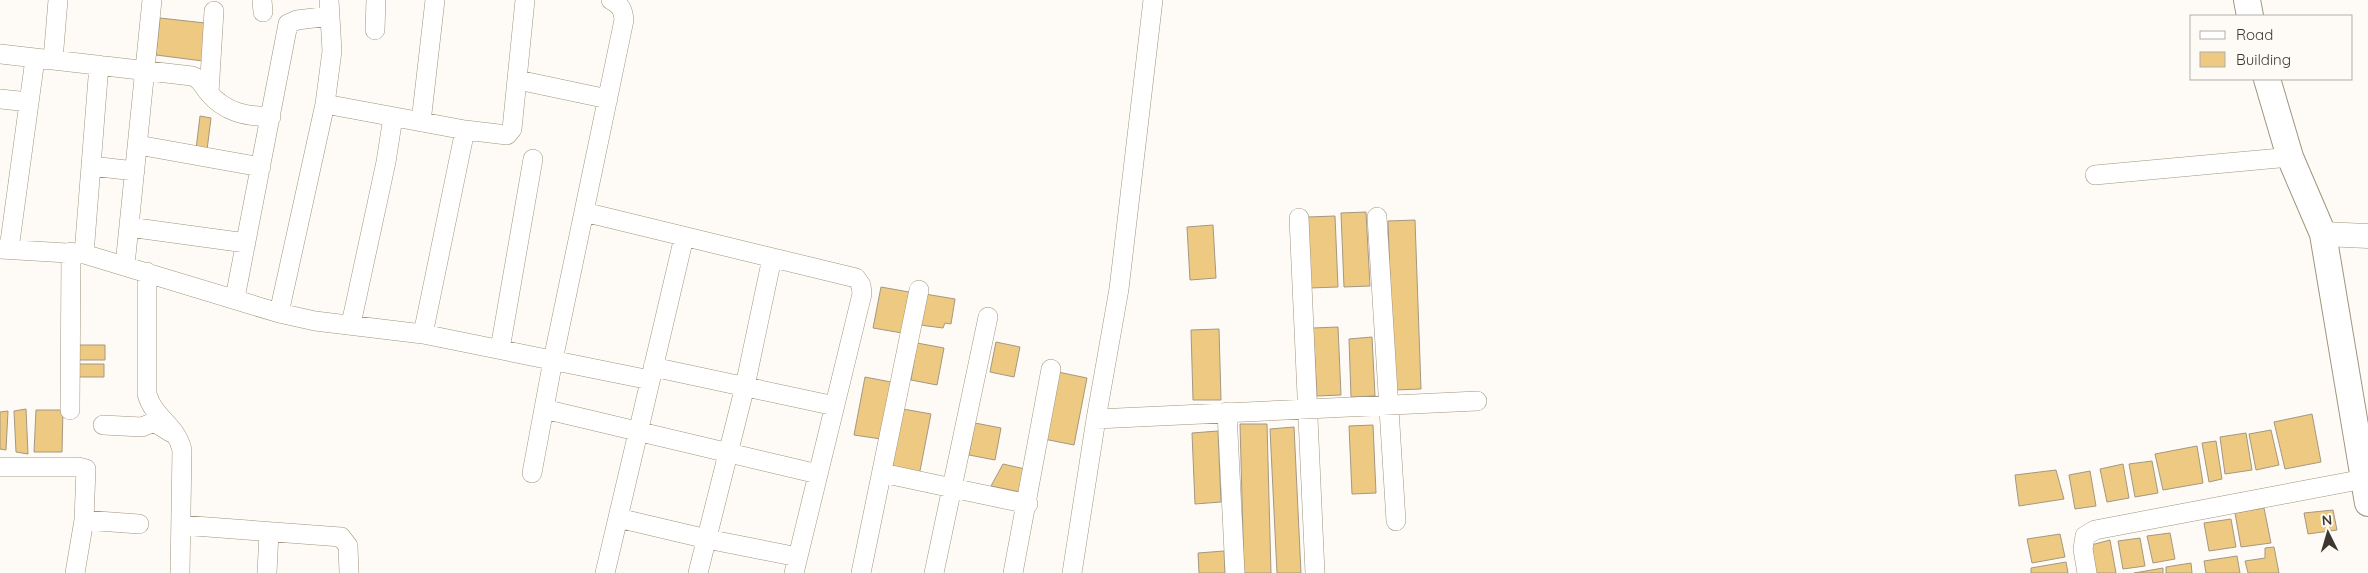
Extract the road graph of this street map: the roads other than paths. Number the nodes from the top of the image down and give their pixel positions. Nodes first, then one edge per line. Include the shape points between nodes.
1 (58, 0) edge
2 (152, 0) edge
3 (376, 0) edge
4 (435, 0) edge
5 (525, 0) edge
6 (611, 0) edge
7 (1153, 0) edge
8 (2246, 0) edge
9 (330, 8) edge
10 (214, 11) dead end
11 (2250, 15) edge
12 (375, 30) dead end
13 (0, 54) edge
14 (44, 59) junction
15 (99, 65) junction
16 (146, 70) junction
17 (518, 80) junction
18 (2267, 80) edge
19 (209, 93) junction
20 (0, 99) edge
21 (608, 99) junction
22 (29, 102) junction
23 (325, 104) junction
24 (271, 117) junction
25 (393, 117) junction
26 (421, 122) junction
27 (465, 130) junction
28 (138, 145) junction
29 (2290, 157) junction
30 (533, 159) dead end
31 (91, 166) junction
32 (261, 167) junction
33 (135, 171) junction
34 (2094, 175) dead end
35 (584, 212) junction
36 (1377, 217) dead end
37 (1299, 218) dead end
38 (129, 226) junction
39 (2323, 234) junction
40 (2368, 236) edge
41 (684, 237) junction
42 (246, 243) junction
43 (5, 248) edge
44 (78, 253) junction
45 (772, 258) junction
46 (125, 265) junction
47 (146, 272) junction
48 (919, 290) dead end
49 (235, 298) junction
50 (279, 313) junction
51 (988, 317) dead end
52 (351, 324) junction
53 (423, 334) junction
54 (500, 350) junction
55 (553, 360) junction
56 (1051, 370) dead end
57 (652, 373) junction
58 (744, 386) junction
59 (1477, 401) dead end
60 (1390, 405) junction
61 (835, 406) junction
62 (1309, 408) junction
63 (544, 409) junction
64 (70, 410) dead end
65 (1227, 412) junction
66 (1096, 419) junction
67 (103, 425) dead end
68 (638, 431) junction
69 (179, 438) junction
70 (728, 452) junction
71 (0, 466) edge
72 (532, 473) dead end
73 (882, 473) junction
74 (818, 474) junction
75 (950, 487) junction
76 (2366, 491) edge
77 (1028, 504) junction
78 (618, 518) junction
79 (84, 520) junction
80 (1396, 521) dead end
81 (139, 524) dead end
82 (181, 525) junction
83 (269, 532) junction
84 (707, 539) junction
85 (796, 565) edge
86 (75, 573) edge
87 (180, 573) edge
88 (267, 573) edge
89 (348, 573) edge
90 (606, 573) edge
91 (698, 573) edge
92 (861, 573) edge
93 (934, 573) edge
94 (1013, 573) edge
95 (1072, 573) edge
96 (1235, 573) edge
97 (1315, 573) edge
98 (2087, 573) edge

1 - 14 street
2 - 16 street
3 - 12 street
4 - 26 street
5 - 17 street
6 - 21 street via 618,3 624,20
7 - 66 street via 1119,289
8 - 11 main road
9 - 23 street via 332,51
9 - 24 street via 288,24
10 - 19 street
13 - 14 street
14 - 15 street
14 - 22 street
15 - 16 street
15 - 31 street
16 - 19 street via 198,78
16 - 28 street
17 - 21 street
17 - 27 street via 510,133
18 - 29 main road
19 - 24 street via 225,107 242,115
20 - 22 street
21 - 35 street
22 - 43 street
23 - 25 street
23 - 50 street
24 - 32 street
25 - 26 street
25 - 52 street
26 - 27 street
27 - 53 street
28 - 32 street
28 - 33 street
29 - 34 street
29 - 39 main road
30 - 54 street
31 - 33 street
31 - 44 street
32 - 42 street
33 - 38 street
35 - 41 street
35 - 55 street
36 - 60 street
37 - 62 street
38 - 42 street
38 - 46 street
39 - 40 street
39 - 76 main road
41 - 45 street
41 - 57 street
42 - 49 street
43 - 44 street
44 - 46 street
44 - 64 street
45 - 58 street
45 - 61 street via 856,278 860,285 862,294
46 - 47 street
47 - 49 street
47 - 69 street via 147,394 150,405
48 - 73 street
49 - 50 street
50 - 52 street
51 - 75 street
52 - 53 street
53 - 54 street
54 - 55 street
55 - 57 street
55 - 63 street
56 - 77 street
57 - 58 street
57 - 68 street
58 - 61 street
58 - 70 street
59 - 60 street
60 - 62 street
60 - 80 street
61 - 74 street
62 - 65 street
62 - 97 street
63 - 68 street
63 - 72 street
65 - 66 street
65 - 96 street
66 - 95 street
67 - 69 street via 142,427 154,422
68 - 70 street
68 - 78 street
69 - 82 street via 182,450
70 - 74 street
70 - 84 street
71 - 79 street via 86,469
73 - 75 street
73 - 92 street
74 - 85 street
75 - 77 street
75 - 93 street
76 - 98 street via 2095,530 2085,536 2083,549
77 - 94 street
78 - 84 street
78 - 90 street
79 - 81 street
79 - 86 street
82 - 83 street
82 - 87 street
83 - 88 street
83 - 89 street via 341,537 348,546
84 - 85 street
84 - 91 street

